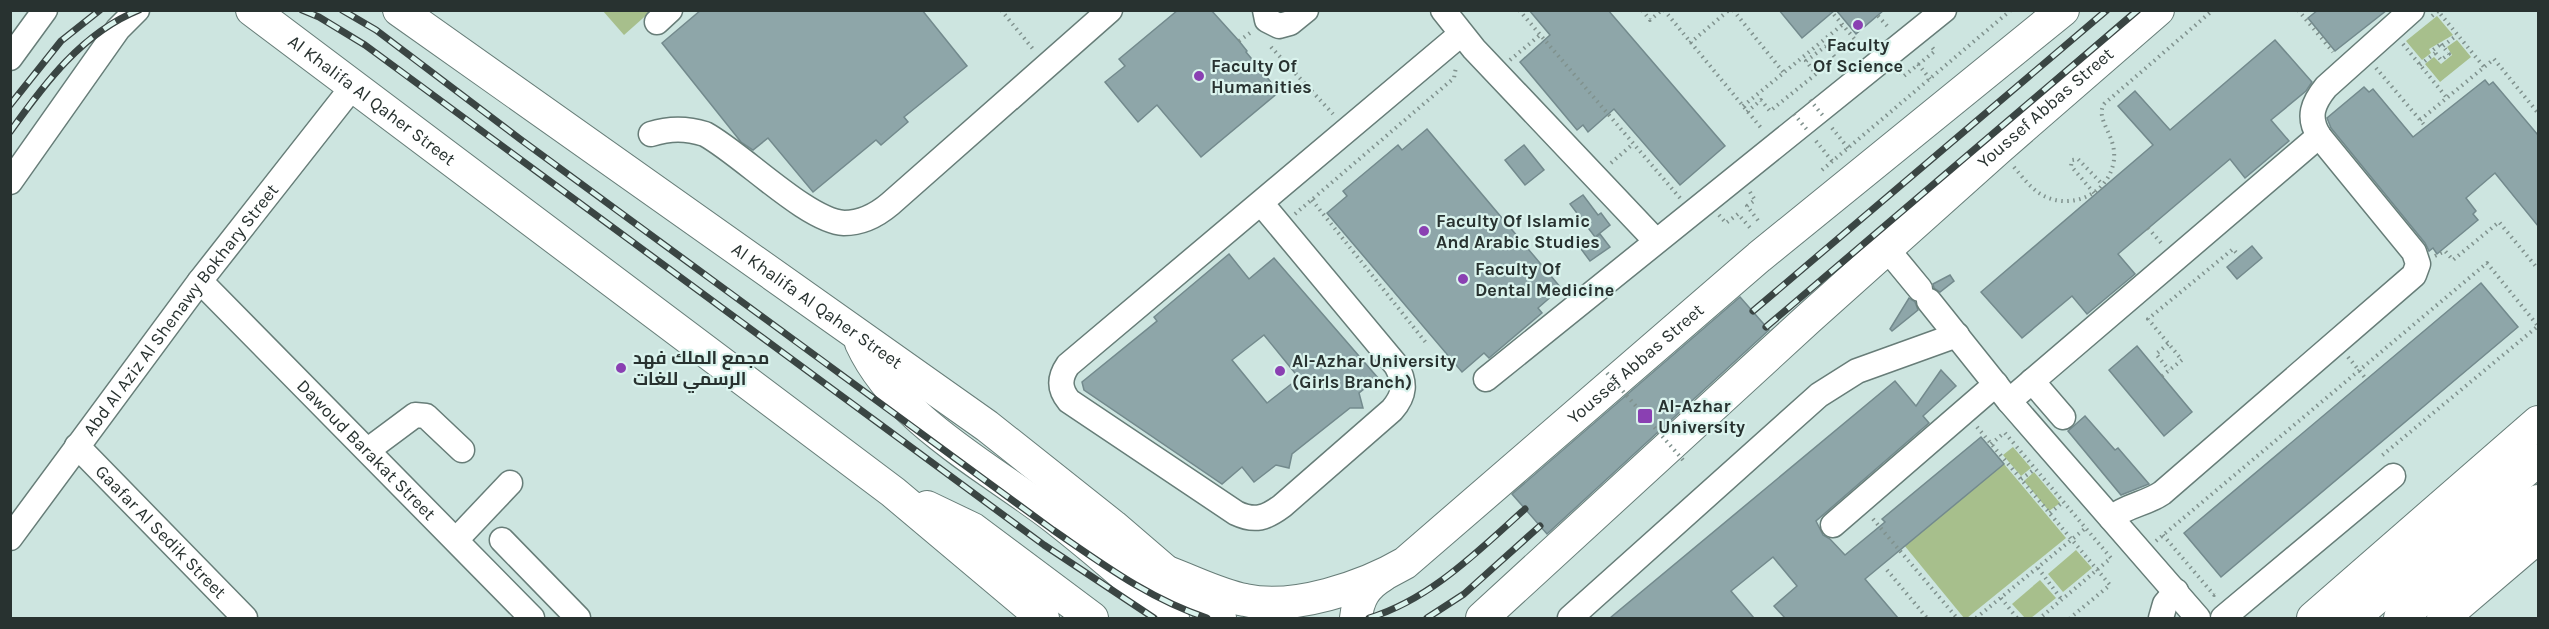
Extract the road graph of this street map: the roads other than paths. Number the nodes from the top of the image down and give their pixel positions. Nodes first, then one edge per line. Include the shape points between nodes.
1 (45, 10) edge
2 (252, 10) edge
3 (399, 10) edge
4 (1110, 10) edge
5 (1265, 10) edge
6 (1443, 10) edge
7 (1944, 10) edge
8 (2063, 10) edge
9 (2158, 10) edge
10 (134, 11) edge
11 (1305, 11) edge
12 (2420, 15) edge
13 (1468, 42) junction
14 (10, 58) edge
15 (354, 85) junction
16 (651, 134) dead end
17 (2319, 136) junction
18 (10, 182) edge
19 (1261, 202) junction
20 (1656, 242) junction
21 (1887, 249) junction
22 (200, 281) junction
23 (857, 334) junction
24 (1957, 335) junction
25 (1486, 379) dead end
26 (2032, 381) junction
27 (2002, 392) junction
28 (2063, 417) dead end
29 (2538, 422) edge
30 (77, 446) junction
31 (368, 450) junction
32 (462, 450) dead end
33 (2538, 460) edge
34 (2384, 468) road end
35 (510, 483) dead end
36 (893, 492) junction
37 (2538, 501) edge
38 (2109, 515) junction
39 (1833, 525) dead end
40 (2538, 537) edge
41 (10, 538) edge
42 (456, 540) junction
43 (502, 540) dead end
44 (1167, 572) junction
45 (1383, 576) junction
46 (2175, 591) junction
47 (1492, 609) edge
48 (245, 618) edge
49 (532, 618) edge
50 (578, 618) edge
51 (1043, 618) edge
52 (1092, 618) edge
53 (1173, 618) edge
54 (1220, 618) edge
55 (1356, 618) edge
56 (1467, 618) edge
57 (1570, 618) edge
58 (2161, 618) edge
59 (2198, 618) edge
60 (2223, 618) edge
61 (2313, 618) edge
62 (2353, 618) edge
63 (2400, 618) edge
64 (2443, 618) edge

1 - 14 street
2 - 15 main road, Al Khalifa Al Qaher Street
3 - 23 main road, Al Khalifa Al Qaher Street
4 - 16 street via 880,212 857,222 820,217 705,134 672,129
5 - 11 street via 1267,20 1279,26
6 - 13 street
7 - 20 street
8 - 45 main road, Youssef Abbas Street via 1759,257 1426,546
9 - 21 main road, Youssef Abbas Street
10 - 18 street
12 - 17 street via 2326,87 2312,107 2312,122
13 - 19 street
13 - 20 street
15 - 22 street, Abd Al Aziz Al Shenawy Bokhary Street
15 - 36 main road, Al Khalifa Al Qaher Street
17 - 26 street
17 - 38 street via 2414,252 2418,270 2162,493
19 - 19 street via 1396,365 1404,388 1392,410 1282,506 1258,519 1247,518 1070,401 1060,384 1068,365
20 - 25 street
21 - 24 street
21 - 47 main road, Youssef Abbas Street
22 - 30 street, Abd Al Aziz Al Shenawy Bokhary Street
22 - 31 street, Dawoud Barakat Street
23 - 44 main road, Al Khalifa Al Qaher Street via 1051,475
23 - 53 main road via 880,376 910,409 1054,517
24 - 27 street
24 - 57 street via 1857,371 1819,395
26 - 27 street
26 - 28 street
27 - 38 street
27 - 39 street
29 - 61 main road
30 - 41 street, Abd Al Aziz Al Shenawy Bokhary Street
30 - 48 street, Gaafar Al Sedik Street
31 - 32 street via 421,414
31 - 42 street, Dawoud Barakat Street
33 - 62 main road
34 - 60 street
35 - 42 street
36 - 51 main road
36 - 52 main road via 973,529
37 - 63 main road
38 - 46 street
40 - 64 main road
42 - 49 street, Dawoud Barakat Street
43 - 50 street
44 - 45 main road, Youssef Abbas Street via 1246,601 1331,594
44 - 54 main road, Al Khalifa Al Qaher Street
45 - 55 main road via 1360,598
46 - 58 street
46 - 59 street
47 - 56 main road, Youssef Abbas Street via 1488,604

